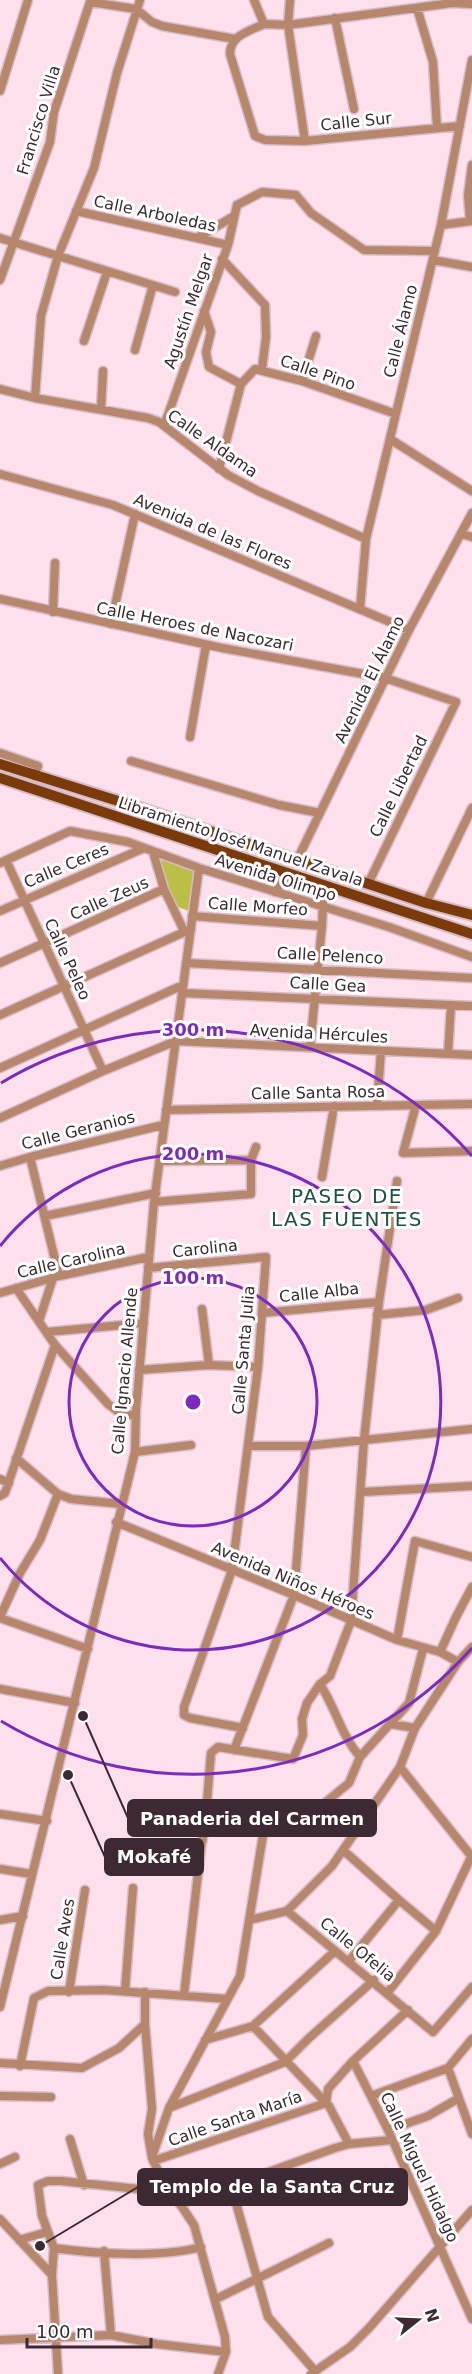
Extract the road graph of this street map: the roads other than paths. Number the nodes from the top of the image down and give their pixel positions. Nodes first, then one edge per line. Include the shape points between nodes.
1 (28, 0) edge
2 (140, 0) edge
3 (254, 0) edge
4 (290, 0) edge
5 (472, 4) edge
6 (417, 8) junction
7 (136, 9) junction
8 (335, 18) junction
9 (264, 24) junction
10 (288, 24) junction
11 (235, 39) junction
12 (472, 60) edge
13 (0, 91) edge
14 (354, 109) dead end
15 (460, 126) junction
16 (437, 128) junction
17 (305, 141) junction
18 (472, 165) edge
19 (76, 211) junction
20 (234, 216) junction
21 (471, 221) edge
22 (441, 225) junction
23 (199, 237) junction
24 (0, 238) edge
25 (13, 242) junction
26 (228, 245) junction
27 (434, 255) junction
28 (58, 256) junction
29 (222, 259) junction
30 (472, 267) edge
31 (106, 272) junction
32 (0, 280) edge
33 (153, 285) junction
34 (175, 292) dead end
35 (204, 311) junction
36 (316, 336) dead end
37 (195, 338) junction
38 (84, 341) dead end
39 (208, 344) junction
40 (135, 350) dead end
41 (258, 369) junction
42 (103, 371) dead end
43 (302, 381) junction
44 (241, 384) junction
45 (0, 389) edge
46 (35, 398) junction
47 (101, 408) junction
48 (396, 414) junction
49 (164, 426) junction
50 (390, 439) junction
51 (219, 469) junction
52 (0, 474) edge
53 (472, 491) edge
54 (472, 513) edge
55 (135, 514) junction
56 (461, 534) junction
57 (472, 537) edge
58 (366, 539) junction
59 (55, 563) dead end
60 (0, 599) edge
61 (360, 609) junction
62 (53, 612) junction
63 (111, 624) junction
64 (409, 630) junction
65 (206, 645) junction
66 (385, 678) junction
67 (456, 702) joint
68 (190, 737) dead end
69 (0, 753) edge
70 (131, 760) dead end
71 (0, 765) edge
72 (36, 771) junction
73 (0, 778) edge
74 (472, 808) edge
75 (320, 813) junction
76 (468, 828) edge
77 (149, 850) junction
78 (297, 860) junction
79 (3, 861) edge
80 (199, 868) junction
81 (290, 873) junction
82 (324, 884) junction
83 (368, 884) junction
84 (164, 889) junction
85 (275, 892) junction
86 (24, 900) junction
87 (426, 903) junction
88 (323, 908) junction
89 (0, 911) edge
90 (472, 915) edge
91 (192, 916) junction
92 (322, 926) junction
93 (188, 930) junction
94 (472, 934) edge
95 (44, 944) junction
96 (472, 957) edge
97 (0, 963) edge
98 (186, 963) junction
99 (318, 969) junction
100 (472, 978) edge
101 (64, 986) junction
102 (182, 989) junction
103 (314, 998) junction
104 (451, 1005) junction
105 (472, 1006) edge
106 (0, 1015) edge
107 (84, 1030) junction
108 (176, 1041) junction
109 (310, 1047) junction
110 (381, 1051) junction
111 (448, 1054) junction
112 (472, 1055) edge
113 (0, 1068) edge
114 (103, 1071) junction
115 (472, 1104) edge
116 (417, 1105) junction
117 (334, 1106) junction
118 (377, 1106) junction
119 (165, 1110) junction
120 (0, 1118) edge
121 (163, 1125) junction
122 (256, 1147) dead end
123 (472, 1151) edge
124 (30, 1156) junction
125 (251, 1160) junction
126 (160, 1161) junction
127 (0, 1166) edge
128 (321, 1177) dead end
129 (397, 1181) dead end
130 (155, 1197) junction
131 (45, 1216) junction
132 (149, 1257) junction
133 (266, 1257) joint
134 (148, 1268) junction
135 (56, 1277) junction
136 (16, 1288) junction
137 (1, 1289) edge
138 (458, 1298) dead end
139 (379, 1302) junction
140 (202, 1309) dead end
141 (262, 1313) junction
142 (377, 1315) junction
143 (39, 1321) junction
144 (144, 1323) junction
145 (47, 1332) junction
146 (55, 1345) junction
147 (209, 1365) junction
148 (258, 1367) junction
149 (139, 1370) junction
150 (136, 1416) junction
151 (472, 1429) edge
152 (364, 1440) junction
153 (191, 1445) dead end
154 (248, 1446) junction
155 (306, 1446) junction
156 (135, 1452) junction
157 (16, 1458) junction
158 (4, 1481) edge
159 (472, 1486) edge
160 (362, 1492) junction
161 (3, 1494) edge
162 (58, 1494) junction
163 (121, 1504) junction
164 (116, 1522) junction
165 (472, 1557) edge
166 (232, 1570) junction
167 (472, 1587) edge
168 (294, 1595) junction
169 (0, 1618) edge
170 (351, 1621) junction
171 (397, 1640) junction
172 (472, 1647) edge
173 (88, 1649) junction
174 (423, 1649) junction
175 (440, 1652) junction
176 (458, 1662) junction
177 (320, 1684) junction
178 (0, 1689) edge
179 (75, 1704) junction
180 (391, 1724) junction
181 (243, 1728) junction
182 (415, 1728) junction
183 (234, 1750) junction
184 (360, 1757) junction
185 (400, 1767) junction
186 (0, 1814) edge
187 (47, 1821) junction
188 (265, 1823) junction
189 (205, 1826) junction
190 (344, 1850) junction
191 (472, 1856) edge
192 (0, 1869) edge
193 (31, 1874) junction
194 (133, 1888) dead end
195 (85, 1890) dead end
196 (399, 1900) junction
197 (288, 1911) junction
198 (23, 1916) junction
199 (0, 1920) edge
200 (249, 1920) junction
201 (436, 1931) junction
202 (335, 1951) junction
203 (350, 1961) junction
204 (374, 1980) junction
205 (472, 1987) edge
206 (125, 1990) junction
207 (2, 1992) edge
208 (69, 1992) junction
209 (145, 1992) junction
210 (388, 1992) junction
211 (184, 1995) junction
212 (227, 1999) junction
213 (0, 2007) edge
214 (408, 2010) junction
215 (145, 2024) junction
216 (253, 2026) junction
217 (205, 2040) junction
218 (471, 2043) edge
219 (353, 2061) junction
220 (285, 2062) junction
221 (0, 2063) edge
222 (20, 2066) junction
223 (448, 2068) junction
224 (0, 2096) edge
225 (371, 2096) junction
226 (51, 2097) dead end
227 (459, 2098) junction
228 (326, 2103) junction
229 (152, 2109) junction
230 (169, 2109) junction
231 (165, 2118) junction
232 (388, 2130) junction
233 (472, 2133) edge
234 (70, 2139) dead end
235 (392, 2140) junction
236 (349, 2144) junction
237 (15, 2157) dead end
238 (153, 2159) junction
239 (0, 2164) edge
240 (231, 2184) junction
241 (84, 2185) junction
242 (168, 2192) junction
243 (180, 2204) junction
244 (472, 2210) edge
245 (0, 2219) edge
246 (46, 2232) junction
247 (19, 2240) junction
248 (329, 2243) dead end
249 (201, 2247) junction
250 (440, 2247) junction
251 (54, 2248) junction
252 (104, 2252) junction
253 (51, 2275) junction
254 (258, 2277) junction
255 (216, 2299) junction
256 (472, 2319) edge
257 (111, 2335) junction
258 (55, 2336) junction
259 (0, 2339) edge
260 (226, 2352) junction
261 (313, 2372) edge
262 (58, 2374) edge
263 (218, 2374) edge

1 - 13 street
2 - 7 street
3 - 9 street
4 - 10 street
5 - 6 street
6 - 8 street
6 - 16 street via 433,62
7 - 11 street via 162,26
7 - 19 street via 94,168
7 - 25 street, Francisco Villa via 90,2 54,112 50,142
8 - 10 street
8 - 14 street
9 - 10 street
9 - 11 street
10 - 17 street
11 - 17 street, Calle Sur via 230,46 231,54 255,136
12 - 15 street, Calle Álamo
15 - 16 street, Calle Sur
15 - 22 street, Calle Álamo
16 - 17 street, Calle Sur
18 - 21 street via 468,195
19 - 23 street, Calle Arboledas
19 - 28 street
20 - 23 street
20 - 26 street, Agustín Melgar
20 - 27 street, Agustín Melgar via 237,205 262,192 296,195 311,213 364,250
21 - 22 street
22 - 27 street, Calle Álamo
23 - 26 street, Calle Arboledas
24 - 25 street
25 - 28 street
25 - 32 street, Francisco Villa
26 - 29 street, Agustín Melgar
27 - 30 street
27 - 48 street, Calle Álamo
28 - 31 street
28 - 46 street via 41,316
29 - 35 street, Agustín Melgar
29 - 41 street via 265,305 266,337
31 - 33 street
31 - 38 street
33 - 34 street
33 - 40 street
35 - 37 street, Agustín Melgar
35 - 39 street via 211,332
36 - 43 street
37 - 39 street
37 - 49 street, Agustín Melgar
39 - 44 street via 209,367
41 - 43 street, Calle Pino
41 - 44 street
42 - 47 street
43 - 48 street, Calle Pino
44 - 51 street
45 - 46 street, Calle Aldama
46 - 47 street, Calle Aldama
47 - 49 street, Calle Aldama via 148,418
48 - 50 street, Calle Álamo
49 - 51 street, Calle Aldama
50 - 53 street
50 - 58 street, Calle Álamo
51 - 58 street, Calle Aldama via 258,491
52 - 55 street, Avenida de las Flores via 84,495
54 - 56 street, Avenida El Álamo
55 - 61 street, Avenida de las Flores
55 - 63 street
56 - 57 street
56 - 64 street, Avenida El Álamo
58 - 61 street, Calle Álamo
59 - 62 street
60 - 62 street, Calle Heroes de Nacozari
61 - 64 street, Avenida de las Flores
62 - 63 street, Calle Heroes de Nacozari
63 - 65 street, Calle Heroes de Nacozari
64 - 66 street, Avenida El Álamo
65 - 66 street, Calle Heroes de Nacozari
65 - 68 street
66 - 67 street, Calle Heroes de Nacozari
66 - 75 street, Avenida El Álamo
67 - 83 street, Calle Libertad
69 - 72 street
70 - 75 street via 279,805
71 - 72 main road, Libramiento José Manuel Zavala
72 - 78 main road, Libramiento José Manuel Zavala
73 - 81 main road, Libramiento José Manuel Zavala
74 - 76 street
75 - 78 street, Avenida El Álamo
76 - 87 street
77 - 79 street, Avenida Olimpo via 70,831
77 - 80 street, Avenida Olimpo
77 - 84 street
77 - 86 street, Calle Ceres
78 - 83 main road, Libramiento José Manuel Zavala
79 - 86 street, Calle Peleo
80 - 85 street, Avenida Olimpo
80 - 91 street, Calle Ignacio Allende
81 - 82 main road, Libramiento José Manuel Zavala
81 - 85 street
82 - 88 street
82 - 94 main road, Libramiento José Manuel Zavala
83 - 87 main road, Libramiento José Manuel Zavala
84 - 93 street
84 - 95 street, Calle Zeus
85 - 88 street, Avenida Olimpo
86 - 89 street, Calle Ceres
86 - 95 street, Calle Peleo
87 - 90 main road, Libramiento José Manuel Zavala
88 - 92 street
88 - 96 street, Avenida Olimpo
91 - 92 street, Calle Morfeo
91 - 93 street, Calle Ignacio Allende
92 - 99 street
93 - 98 street, Calle Ignacio Allende
93 - 101 street
95 - 97 street, Calle Zeus
95 - 101 street, Calle Peleo
98 - 99 street, Calle Pelenco
98 - 102 street, Calle Ignacio Allende
99 - 100 street, Calle Pelenco
99 - 103 street
101 - 106 street
101 - 107 street, Calle Peleo
102 - 103 street, Calle Gea
102 - 107 street
102 - 108 street, Calle Ignacio Allende
103 - 104 street, Calle Gea
103 - 109 street
104 - 105 street, Calle Gea
104 - 111 street
107 - 113 street
107 - 114 street, Calle Peleo
108 - 109 street, Avenida Hércules
108 - 114 street, Avenida Hércules
108 - 119 street, Calle Ignacio Allende
109 - 110 street, Avenida Hércules
110 - 111 street, Avenida Hércules
110 - 118 street
111 - 112 street, Avenida Hércules
114 - 120 street, Avenida Hércules
115 - 116 street, Calle Santa Rosa
116 - 118 street, Calle Santa Rosa
116 - 123 street via 403,1153
117 - 118 street, Calle Santa Rosa
117 - 119 street, Calle Santa Rosa
117 - 128 street
119 - 121 street, Calle Ignacio Allende
121 - 124 street, Calle Geranios
121 - 126 street, Calle Ignacio Allende
122 - 125 street
124 - 127 street, Calle Geranios
124 - 131 street
125 - 126 street
125 - 130 street via 251,1194
126 - 130 street, Calle Ignacio Allende
129 - 139 street
130 - 131 street
130 - 132 street, Calle Ignacio Allende
131 - 135 street
132 - 134 street, Calle Ignacio Allende
132 - 135 street, Calle Carolina
133 - 134 street, Carolina
133 - 141 street, Calle Santa Julia
134 - 144 street, Calle Ignacio Allende
135 - 136 street, Calle Carolina
135 - 143 street
136 - 137 street, Calle Carolina
136 - 143 street
138 - 142 street via 426,1310
139 - 141 street, Calle Alba
139 - 142 street
140 - 147 street
141 - 148 street, Calle Santa Julia
142 - 152 street
143 - 145 street
144 - 145 street
144 - 149 street, Calle Ignacio Allende
145 - 146 street
146 - 150 street via 108,1404 120,1413
146 - 157 street
147 - 148 street
147 - 149 street
148 - 154 street, Calle Santa Julia
149 - 150 street, Calle Ignacio Allende
150 - 156 street, Calle Ignacio Allende
151 - 152 street
152 - 155 street
152 - 160 street
153 - 156 street
154 - 155 street
154 - 166 street, Calle Santa Julia
155 - 168 street
156 - 163 street, Calle Ignacio Allende
157 - 158 street
157 - 162 street
158 - 161 street
159 - 160 street
160 - 170 street
162 - 163 street
162 - 169 street via 40,1540
163 - 164 street, Calle Ignacio Allende
164 - 166 street, Avenida Niños Héroes
164 - 173 street, Calle Ignacio Allende
165 - 171 street via 415,1541
166 - 168 street, Avenida Niños Héroes
166 - 181 street, Calle Santa Julia via 184,1715
167 - 175 street
168 - 170 street, Avenida Niños Héroes
168 - 181 street
169 - 173 street
170 - 171 street, Avenida Niños Héroes
170 - 177 street via 330,1676
171 - 174 street, Avenida Niños Héroes
172 - 176 street
173 - 179 street, Calle Ignacio Allende
174 - 175 street, Avenida Niños Héroes
174 - 180 street via 409,1703
175 - 176 street, Avenida Niños Héroes
176 - 182 street
177 - 183 street via 307,1703 303,1735 293,1759
177 - 184 street
178 - 179 street
179 - 187 street, Calle Ignacio Allende
180 - 182 street
180 - 184 street
181 - 183 street
182 - 185 street
183 - 189 street via 218,1747 211,1753
184 - 188 street via 349,1784 303,1821
185 - 190 street
185 - 191 street
186 - 187 street
187 - 193 street, Calle Ignacio Allende
188 - 189 street
188 - 200 street
189 - 211 street
190 - 196 street
190 - 197 street
191 - 201 street
192 - 193 street
193 - 198 street, Calle Ignacio Allende
194 - 206 street
195 - 208 street, Calle Aves
196 - 201 street
196 - 203 street
197 - 200 street
197 - 202 street, Calle Ofelia
198 - 199 street
198 - 207 street, Calle Ignacio Allende
200 - 212 street via 240,1976
201 - 210 street
202 - 203 street, Calle Ofelia
202 - 216 street
203 - 204 street, Calle Ofelia
204 - 210 street, Calle Ofelia
204 - 220 street
205 - 214 street, Calle Ofelia via 434,2031
206 - 208 street
206 - 209 street
207 - 213 street, Calle Ignacio Allende
208 - 222 street via 48,1991 34,1998
209 - 211 street
209 - 215 street
210 - 214 street, Calle Ofelia
211 - 212 street
212 - 217 street
214 - 219 street
215 - 222 street via 119,2048 82,2068
215 - 229 street
216 - 217 street
216 - 220 street
217 - 230 street
218 - 223 street
219 - 225 street, Calle Miguel Hidalgo
219 - 228 street via 328,2089
220 - 228 street
220 - 230 street
221 - 222 street
223 - 225 street
223 - 227 street
224 - 226 street
225 - 232 street, Calle Miguel Hidalgo
227 - 232 street via 428,2116
227 - 233 street
228 - 236 street
228 - 238 street, Calle Santa María
229 - 231 street
229 - 238 street via 148,2134
230 - 231 street
231 - 238 street
232 - 235 street, Calle Miguel Hidalgo
234 - 241 street
235 - 236 street
235 - 250 street, Calle Miguel Hidalgo
236 - 240 street
237 - 239 street
238 - 242 street
240 - 243 street
240 - 254 street
241 - 242 street
241 - 246 street via 48,2181 38,2185
242 - 243 street
243 - 249 street via 189,2214
244 - 250 street
245 - 247 street
246 - 247 street
246 - 251 street
247 - 253 street
248 - 254 street
249 - 252 street via 180,2253
249 - 255 street
250 - 256 street, Calle Miguel Hidalgo
250 - 261 street via 350,2347
251 - 252 street
251 - 253 street
252 - 257 street
253 - 258 street
254 - 255 street
254 - 261 street via 268,2317
255 - 260 street
257 - 258 street
257 - 260 street
258 - 259 street
258 - 262 street
260 - 263 street

